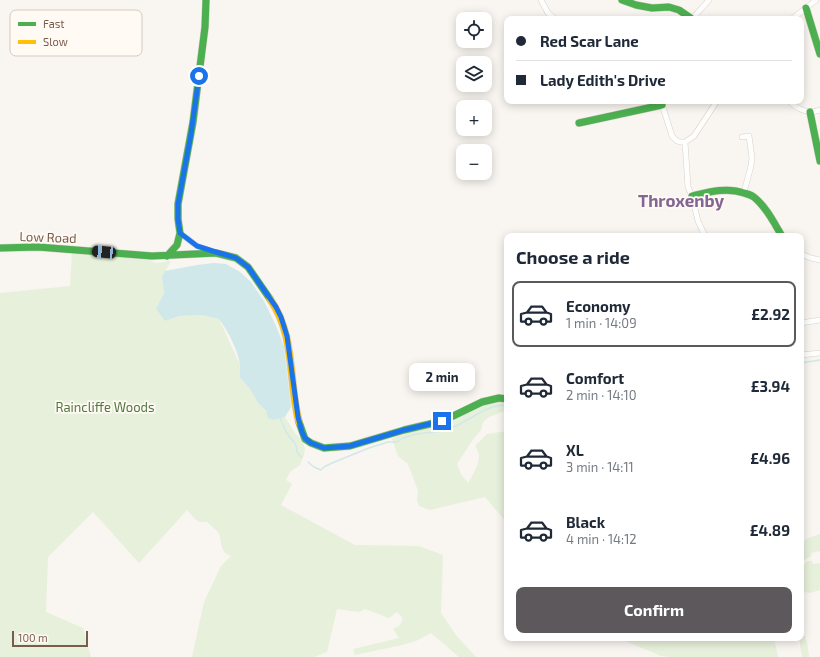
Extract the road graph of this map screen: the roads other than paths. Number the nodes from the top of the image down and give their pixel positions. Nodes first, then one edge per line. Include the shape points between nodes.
1 (206, 0) edge
2 (541, 0) edge
3 (622, 0) edge
4 (709, 0) edge
5 (816, 0) edge
6 (806, 8) junction
7 (552, 16) edge
8 (687, 16) edge
9 (695, 16) edge
10 (796, 16) edge
11 (820, 54) edge
12 (658, 104) edge
13 (662, 104) edge
14 (715, 104) edge
15 (792, 104) edge
16 (820, 110) edge
17 (810, 112) junction
18 (579, 124) dead end
19 (742, 137) dead end
20 (686, 142) junction
21 (820, 161) edge
22 (744, 192) junction
23 (692, 196) junction
24 (180, 233) junction
25 (704, 233) edge
26 (780, 233) edge
27 (0, 248) edge
28 (216, 252) junction
29 (804, 255) edge
30 (167, 256) junction
31 (820, 260) edge
32 (820, 320) edge
33 (804, 323) edge
34 (820, 353) edge
35 (804, 355) edge
36 (504, 398) edge

1 - 24 street via 193,122 178,204
2 - 7 street
3 - 8 street via 652,8 669,7
4 - 9 street
5 - 6 street
6 - 10 street
6 - 11 street
12 - 18 street
13 - 20 street via 672,136 677,141
14 - 20 street via 694,136
15 - 17 street via 798,109
16 - 17 street
17 - 21 street
19 - 22 street via 749,136 752,158
20 - 23 street via 688,187
22 - 23 street via 716,190
22 - 26 street via 757,199
23 - 25 street via 698,221
24 - 28 street via 197,246
24 - 30 street via 177,245
27 - 30 street, Low Road via 38,247
28 - 30 street, Low Road
28 - 36 street via 236,258 248,267 281,317 287,336 300,425 305,438 311,443 324,448 350,446 434,423 482,402
29 - 31 street
32 - 33 street
34 - 35 street

